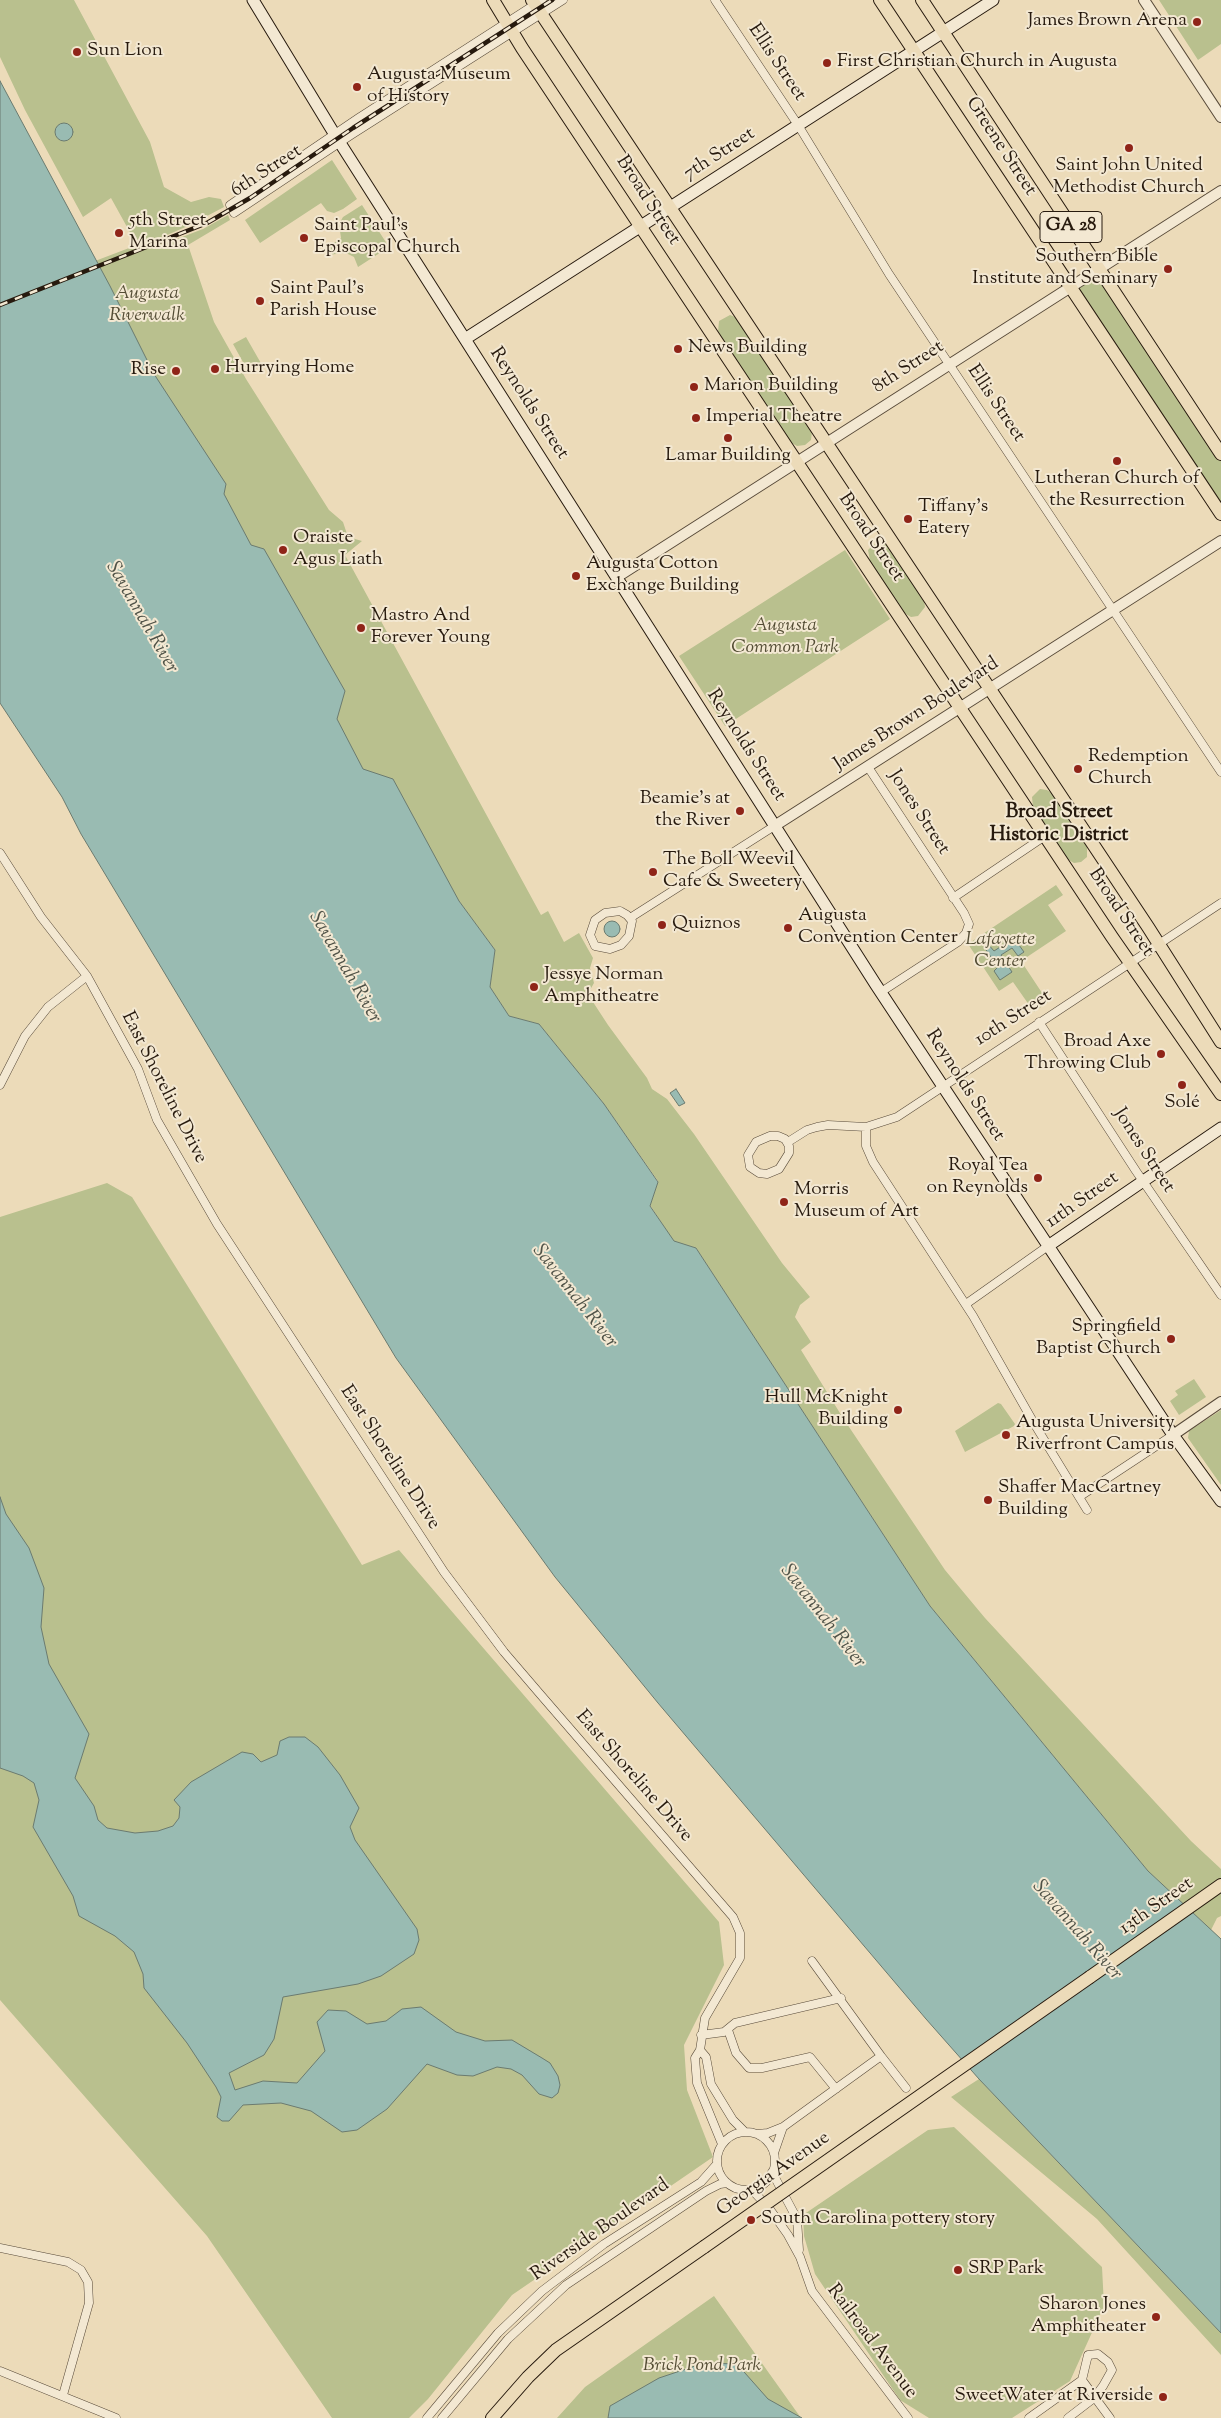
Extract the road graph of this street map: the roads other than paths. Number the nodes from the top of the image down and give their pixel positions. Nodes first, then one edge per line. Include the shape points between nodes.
1 (253, 0) edge
2 (493, 0) edge
3 (563, 0) edge
4 (714, 0) edge
5 (880, 0) edge
6 (922, 0) edge
7 (993, 0) edge
8 (1144, 0) edge
9 (538, 4) edge
10 (510, 27) junction
11 (943, 32) junction
12 (914, 51) junction
13 (1221, 118) edge
14 (798, 125) junction
15 (338, 139) junction
16 (1221, 191) edge
17 (671, 207) junction
18 (232, 209) dead end
19 (642, 226) junction
20 (1098, 268) junction
21 (1070, 286) junction
22 (465, 339) junction
23 (949, 364) junction
24 (826, 443) junction
25 (1221, 454) edge
26 (797, 462) junction
27 (1221, 514) edge
28 (1221, 541) edge
29 (617, 577) junction
30 (1113, 609) junction
31 (989, 690) junction
32 (960, 708) junction
33 (868, 767) junction
34 (1221, 772) edge
35 (776, 825) junction
36 (1045, 836) junction
37 (0, 852) edge
38 (953, 898) junction
39 (1221, 903) edge
40 (630, 918) junction
41 (1159, 945) junction
42 (1130, 963) junction
43 (87, 976) junction
44 (881, 992) junction
45 (1039, 1022) junction
46 (1221, 1042) edge
47 (0, 1085) edge
48 (942, 1086) junction
49 (1221, 1094) edge
50 (866, 1126) junction
51 (1221, 1128) edge
52 (788, 1142) junction
53 (1142, 1181) junction
54 (1048, 1246) junction
55 (1221, 1295) edge
56 (966, 1304) junction
57 (1221, 1402) edge
58 (1173, 1435) junction
59 (1079, 1497) junction
60 (1221, 1502) edge
61 (1087, 1510) dead end
62 (1221, 1885) edge
63 (812, 1961) dead end
64 (1090, 1977) joint
65 (840, 1998) junction
66 (728, 2030) junction
67 (701, 2035) junction
68 (700, 2050) junction
69 (880, 2056) junction
70 (906, 2088) dead end
71 (836, 2089) junction
72 (783, 2127) junction
73 (744, 2132) junction
74 (757, 2134) junction
75 (722, 2144) junction
76 (774, 2156) junction
77 (717, 2164) junction
78 (772, 2172) junction
79 (727, 2183) junction
80 (751, 2189) junction
81 (0, 2248) edge
82 (800, 2256) junction
83 (0, 2372) edge
84 (1082, 2380) junction
85 (63, 2396) junction
86 (1094, 2398) junction
87 (116, 2418) edge
88 (427, 2418) edge
89 (442, 2418) edge
90 (492, 2418) edge
91 (908, 2418) edge
92 (1029, 2418) edge
93 (1068, 2418) edge
94 (1110, 2418) edge

1 - 15 main road, Reynolds Street
2 - 10 main road, Broad Street
3 - 9 street, 6th Street
4 - 14 street, Ellis Street
5 - 12 main road, Greene Street / GA 28
6 - 11 main road, Greene Street / GA 28
7 - 11 main road, 7th Street
8 - 13 street
9 - 10 street, 6th Street
9 - 17 main road, Broad Street
10 - 15 street, 6th Street
10 - 19 main road, Broad Street
11 - 12 main road, 7th Street
11 - 20 main road, Greene Street / GA 28
12 - 14 main road, 7th Street
12 - 21 main road, Greene Street / GA 28
14 - 17 main road, 7th Street
14 - 23 street, Ellis Street via 889,274
15 - 18 street, 6th Street
15 - 22 main road, Reynolds Street
16 - 20 street, 8th Street
17 - 19 main road, 7th Street
17 - 24 main road, Broad Street
19 - 22 main road, 7th Street
19 - 26 main road, Broad Street
20 - 21 street, 8th Street
20 - 25 main road, Greene Street / GA 28
21 - 23 street, 8th Street
21 - 27 main road, Greene Street / GA 28
22 - 29 main road, Reynolds Street
23 - 24 street, 8th Street
23 - 30 street, Ellis Street
24 - 26 street, 8th Street
24 - 31 main road, Broad Street
26 - 29 street, 8th Street
26 - 32 main road, Broad Street
28 - 30 street, James Brown Boulevard
29 - 35 main road, Reynolds Street
30 - 31 street, James Brown Boulevard
30 - 34 street, Ellis Street
31 - 32 street, James Brown Boulevard
31 - 41 main road, Broad Street
32 - 33 street, James Brown Boulevard
32 - 36 main road, Broad Street
33 - 35 street, James Brown Boulevard
33 - 38 street, Jones Street
35 - 40 street, James Brown Boulevard
35 - 44 main road, Reynolds Street
36 - 38 street
36 - 42 main road, Broad Street
37 - 43 street, East Shoreline Drive via 41,917
38 - 44 street, Jones Street via 968,919 968,928 958,942
39 - 41 street, 10th Street
40 - 40 street via 620,911 601,915 591,927 592,943 606,950 621,945 632,929
41 - 42 street, 10th Street
41 - 46 main road, Broad Street
42 - 45 street, 10th Street
42 - 49 main road, Broad Street
43 - 47 street via 48,1007 25,1036
43 - 67 street, East Shoreline Drive via 138,1069 157,1120 217,1224 444,1572 528,1680 733,1917 741,1941 740,1958 710,2009
44 - 48 main road, Reynolds Street
45 - 48 street, 10th Street
45 - 53 street, Jones Street
48 - 50 street, 10th Street via 897,1117
48 - 54 main road, Reynolds Street
50 - 52 street, 10th Street via 823,1125
50 - 56 street via 866,1146 874,1162
51 - 53 main road, 11th Street
52 - 52 street via 778,1136 759,1140 749,1151 750,1167 763,1174 778,1169 789,1153
53 - 54 main road, 11th Street
53 - 55 street, Jones Street
54 - 56 street, 11th Street
54 - 58 main road, Reynolds Street
56 - 59 street
57 - 58 street
58 - 59 street
58 - 60 main road, Reynolds Street
59 - 61 street
62 - 64 main road, 13th Street
63 - 65 street
64 - 90 main road, Georgia Avenue, bridge via 556,2350
65 - 66 street via 735,2024
65 - 69 street
66 - 67 street
66 - 71 street via 736,2053 749,2068 810,2057
67 - 68 street, East Shoreline Drive
68 - 73 street via 706,2057 712,2084
68 - 75 street via 695,2058 697,2083
69 - 70 street
69 - 71 street
71 - 72 street
72 - 74 street
72 - 76 street
73 - 74 street
73 - 75 street via 729,2137
74 - 76 street via 768,2142
75 - 77 street
76 - 78 street
77 - 79 street
77 - 88 street, Riverside Boulevard via 701,2182 604,2244 542,2291 498,2333
78 - 80 street via 763,2183
78 - 82 street, Railroad Avenue via 797,2220
79 - 80 street
79 - 89 street, Riverside Boulevard via 706,2191 566,2285 508,2339
80 - 82 street, Railroad Avenue via 780,2223
81 - 85 street via 68,2262 81,2270 88,2282 89,2303
82 - 91 street, Railroad Avenue via 812,2291
83 - 85 street
84 - 86 street
84 - 86 street via 1088,2355 1098,2354 1108,2362 1112,2370 1110,2376
84 - 92 street
85 - 87 street
86 - 93 street
86 - 94 street

